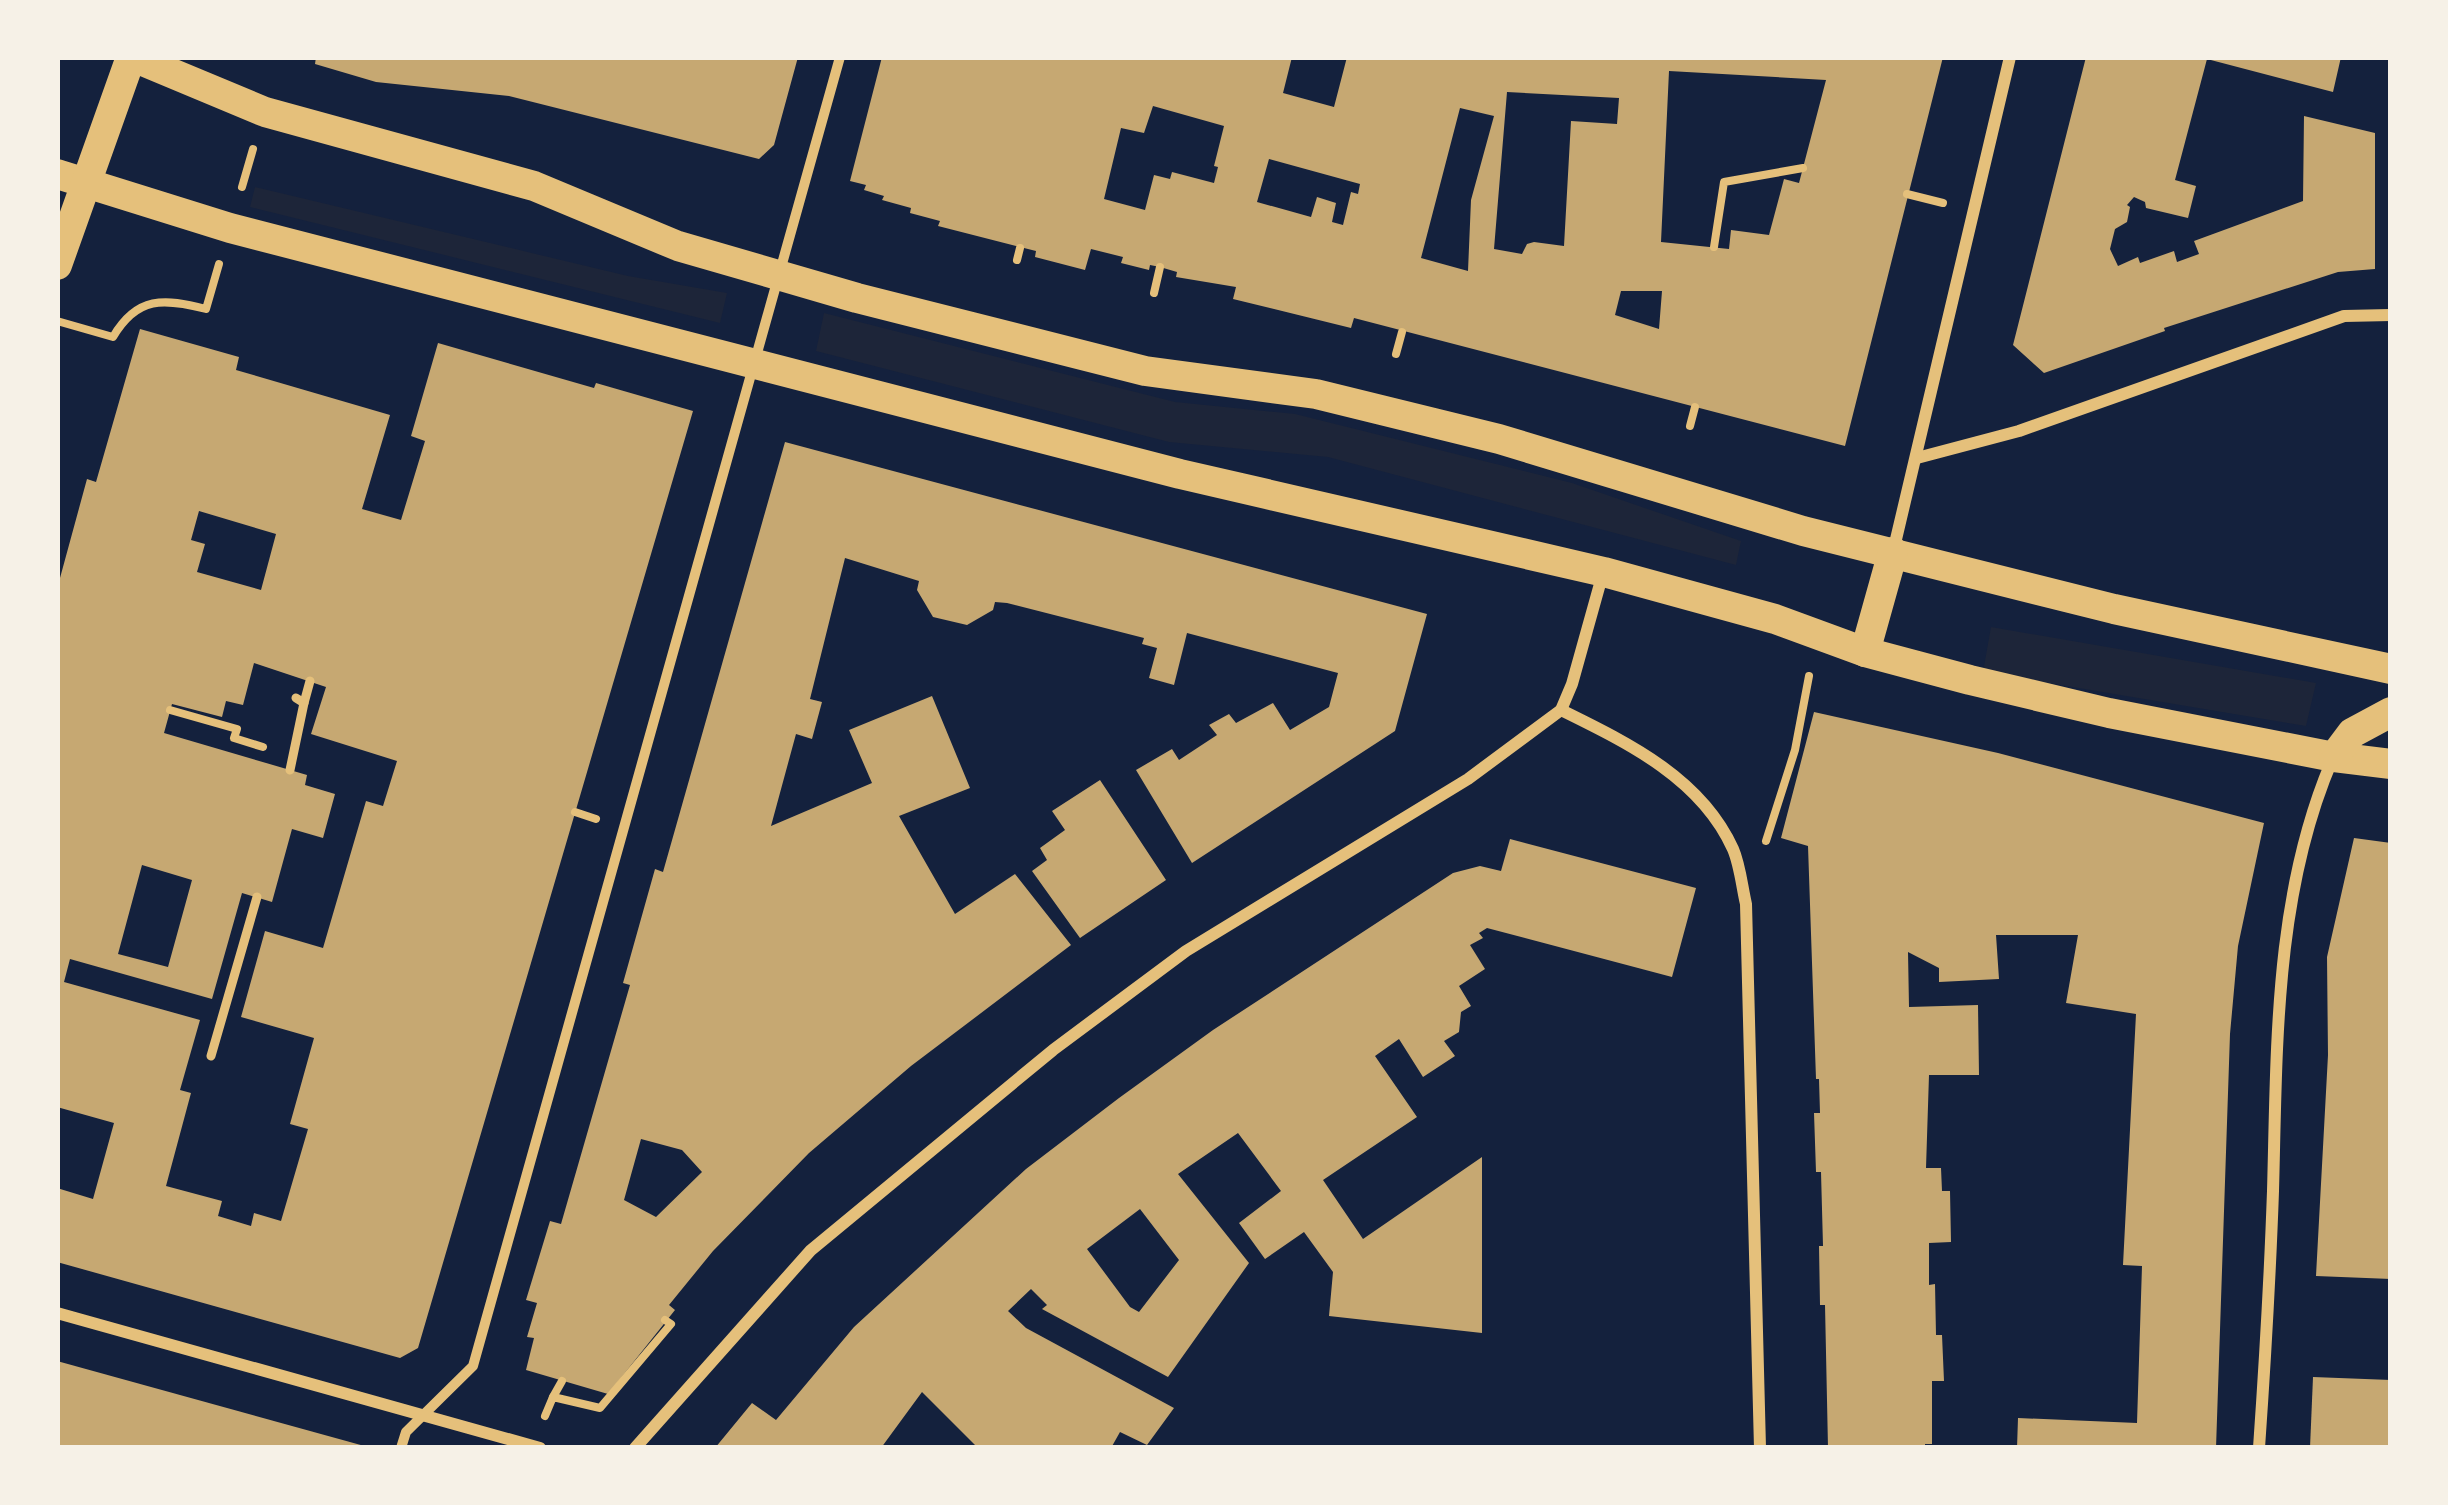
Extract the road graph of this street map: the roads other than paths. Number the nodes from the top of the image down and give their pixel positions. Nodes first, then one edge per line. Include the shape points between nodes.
1 (132, 57) edge
2 (840, 57) edge
3 (2010, 57) edge
4 (72, 179) edge
5 (57, 266) edge
6 (778, 276) junction
7 (2391, 315) edge
8 (754, 364) junction
9 (1917, 458) junction
10 (1893, 552) junction
11 (1604, 572) junction
12 (1865, 652) junction
13 (2391, 669) edge
14 (310, 681) dead end
15 (1561, 710) junction
16 (2391, 712) edge
17 (2334, 757) junction
18 (2391, 764) edge
19 (290, 770) dead end
20 (257, 897) dead end
21 (211, 1056) dead end
22 (57, 1313) edge
23 (424, 1415) junction
24 (401, 1448) edge
25 (540, 1448) edge
26 (635, 1448) edge
27 (1760, 1448) edge
28 (2259, 1448) edge

1 - 4 main road
1 - 6 main road via 265,112 534,186 678,246
2 - 6 street
3 - 9 street
4 - 5 main road
4 - 8 main road
6 - 8 street
6 - 10 main road via 1145,370 1316,394
7 - 9 street via 2344,316 2019,431
8 - 11 main road
8 - 23 street via 473,1366
9 - 10 street
10 - 12 main road
10 - 13 main road
11 - 12 main road
11 - 15 street
12 - 17 main road via 2109,713
14 - 19 lane
15 - 26 street via 1468,778 1186,951 1053,1050 811,1250
15 - 27 street via 1692,788 1733,850 1746,904
16 - 17 main road via 2352,733
17 - 18 main road
17 - 28 street via 2313,804 2281,968
20 - 21 lane
22 - 23 street
23 - 24 street
23 - 25 street

